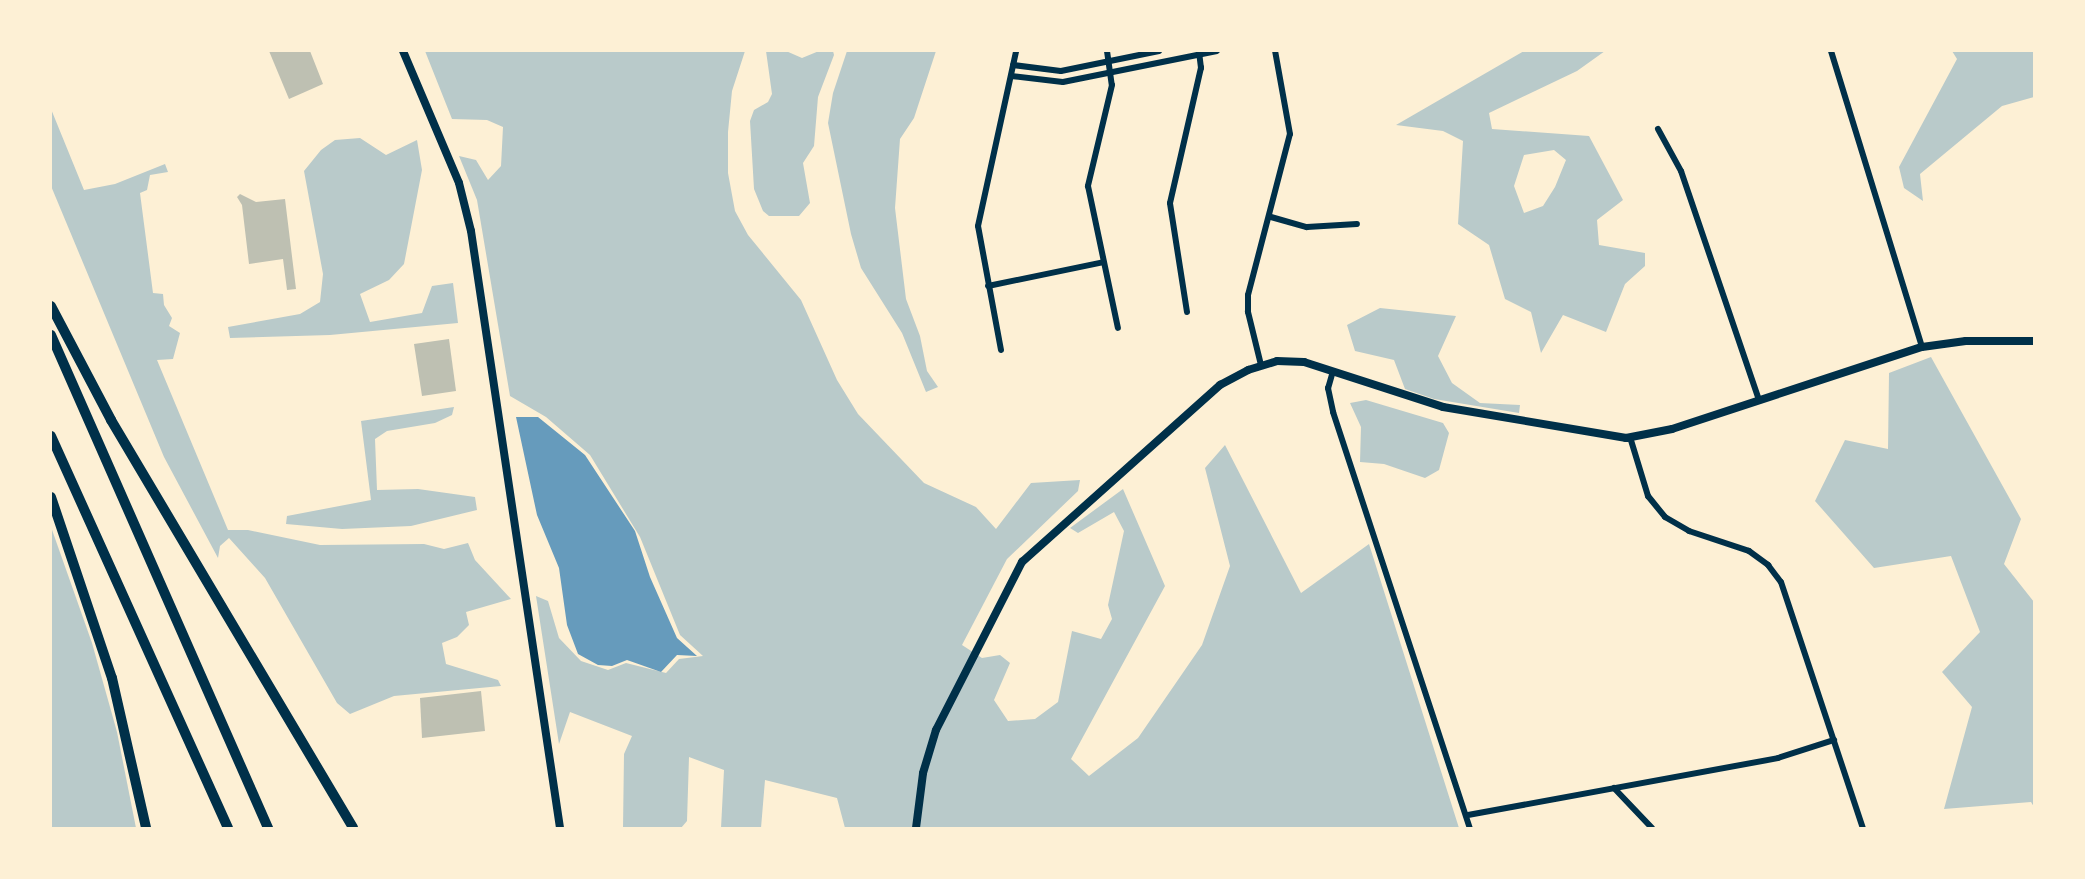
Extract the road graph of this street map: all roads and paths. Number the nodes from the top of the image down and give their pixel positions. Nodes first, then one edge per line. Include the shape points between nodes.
1 (403, 51) edge
2 (1016, 51) edge
3 (1107, 51) edge
4 (1159, 51) edge
5 (1217, 51) edge
6 (1275, 51) edge
7 (1831, 51) edge
8 (1199, 53) edge
9 (1109, 61) junction
10 (1013, 65) junction
11 (1111, 72) junction
12 (1011, 76) junction
13 (1658, 129) dead end
14 (1271, 217) junction
15 (1357, 224) dead end
16 (1104, 262) junction
17 (988, 286) junction
18 (51, 306) edge
19 (1187, 312) dead end
20 (1118, 328) dead end
21 (51, 335) edge
22 (2034, 341) edge
23 (1922, 347) junction
24 (1001, 350) dead end
25 (1261, 365) junction
26 (1333, 371) junction
27 (1759, 400) junction
28 (51, 436) edge
29 (1630, 437) junction
30 (51, 496) edge
31 (1834, 740) junction
32 (1614, 788) junction
33 (1468, 815) junction
34 (146, 828) edge
35 (228, 828) edge
36 (268, 828) edge
37 (353, 828) edge
38 (560, 828) edge
39 (916, 828) edge
40 (1470, 828) edge
41 (1652, 828) edge
42 (1863, 828) edge

1 - 38 main road via 459,183 471,231
2 - 10 street
3 - 9 street
4 - 9 street
5 - 8 street
6 - 14 street via 1290,134
7 - 23 street
8 - 11 street
8 - 19 street via 1201,68 1170,203
9 - 10 street via 1062,71
9 - 11 street
10 - 12 street
11 - 12 street via 1056,82
11 - 16 street via 1112,84 1088,186
12 - 17 street via 978,226
13 - 27 street via 1681,171
14 - 15 street via 1307,227
14 - 25 street via 1247,304
16 - 17 street
16 - 20 street
17 - 24 street
18 - 37 highway via 111,420
21 - 36 highway
22 - 23 main road via 1966,341
23 - 27 main road
25 - 26 main road via 1295,361
25 - 39 main road via 1220,385 1022,562 936,730 923,773
26 - 29 main road via 1443,407 1598,436
26 - 33 street via 1329,385 1333,412
27 - 29 main road via 1672,429
28 - 35 highway
29 - 31 street via 1646,490 1665,517 1689,531 1749,551 1778,577
30 - 34 highway via 112,678
31 - 32 street via 1778,759
31 - 42 street
32 - 33 street
32 - 41 street
33 - 40 street

